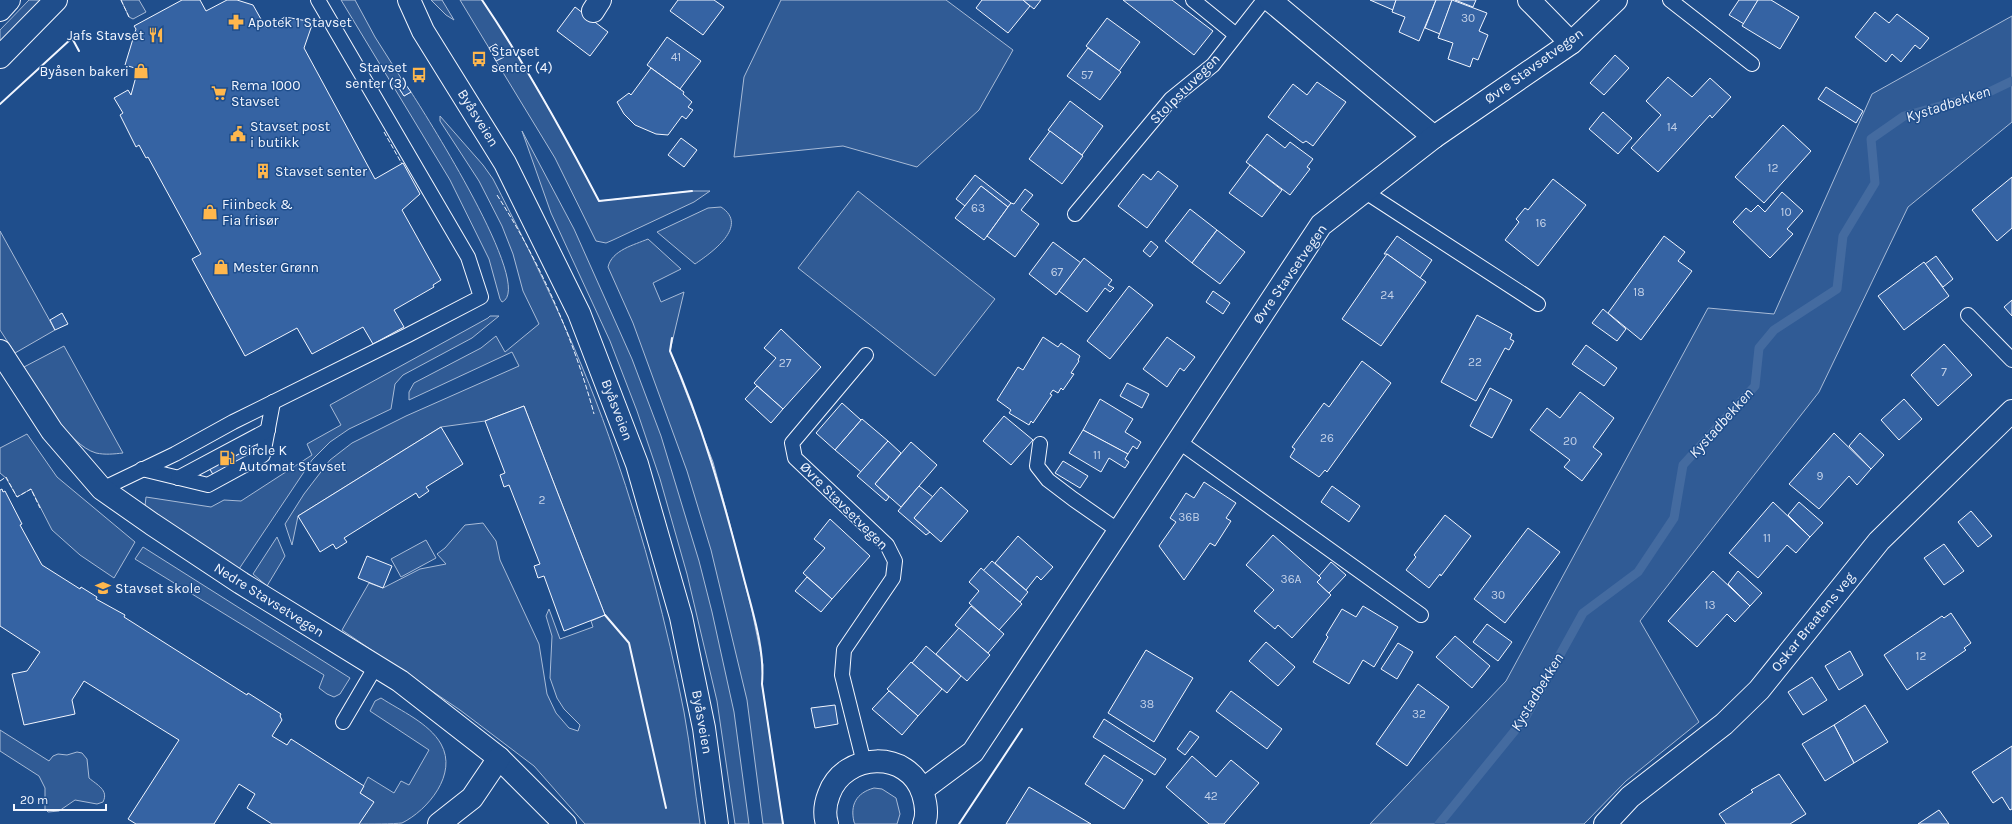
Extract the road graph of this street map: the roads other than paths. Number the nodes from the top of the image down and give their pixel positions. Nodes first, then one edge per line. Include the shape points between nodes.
1 (9, 0) edge
2 (56, 0) edge
3 (318, 0) edge
4 (396, 0) edge
5 (409, 0) edge
6 (1193, 0) edge
7 (1264, 0) edge
8 (1270, 0) edge
9 (1529, 0) edge
10 (1616, 0) edge
11 (1670, 0) edge
12 (0, 10) edge
13 (423, 31) junction
14 (1236, 35) junction
15 (1571, 43) junction
16 (0, 57) edge
17 (1752, 64) dead end
18 (1434, 137) junction
19 (1364, 191) junction
20 (1075, 214) dead end
21 (1538, 304) dead end
22 (1968, 315) dead end
23 (866, 355) dead end
24 (2012, 360) edge
25 (3, 363) edge
26 (273, 402) junction
27 (2012, 411) edge
28 (268, 430) junction
29 (1178, 441) junction
30 (1040, 444) dead end
31 (142, 469) junction
32 (178, 478) junction
33 (102, 489) junction
34 (1119, 531) junction
35 (1421, 615) dead end
36 (376, 666) junction
37 (343, 722) dead end
38 (499, 758) junction
39 (864, 762) junction
40 (922, 790) junction
41 (439, 824) edge
42 (565, 824) edge
43 (717, 824) edge
44 (827, 824) edge
45 (924, 824) edge
46 (1605, 824) edge

1 - 12 street
2 - 16 street
3 - 26 lane via 468,257 481,297
4 - 13 street, Byåsveien
5 - 13 street, Byåsveien
6 - 14 lane
7 - 14 lane, Stolpstuvegen
8 - 18 street
9 - 15 street
10 - 15 street, Øvre Stavsetvegen
11 - 17 lane
13 - 43 street, Byåsveien via 516,184 579,313 638,464 681,617 704,728
14 - 20 lane, Stolpstuvegen via 1212,65 1171,99
15 - 18 street, Øvre Stavsetvegen
18 - 19 street, Øvre Stavsetvegen
19 - 21 lane
19 - 29 street, Øvre Stavsetvegen via 1321,225
22 - 24 lane
23 - 39 lane, Øvre Stavsetvegen via 792,442 795,458 887,545 895,561 893,578 844,650 842,675
25 - 33 street, Nedre Stavsetvegen via 52,431
26 - 28 lane
26 - 31 lane
27 - 46 street, Oskar Braatens veg via 1879,541 1759,690 1724,724 1630,797
28 - 32 lane
28 - 32 lane via 263,455 208,485
29 - 34 street, Øvre Stavsetvegen
29 - 35 lane
30 - 34 lane via 1037,466 1048,480
31 - 32 lane
31 - 33 lane
33 - 36 street, Nedre Stavsetvegen via 241,583
34 - 40 street, Øvre Stavsetvegen via 973,752
36 - 37 lane
36 - 38 street, Nedre Stavsetvegen via 400,681
38 - 41 street via 472,798
38 - 42 street, Nedre Stavsetvegen
39 - 40 street via 886,762 901,767 913,777
39 - 44 street via 842,773 832,786 826,801
40 - 45 street via 926,804

